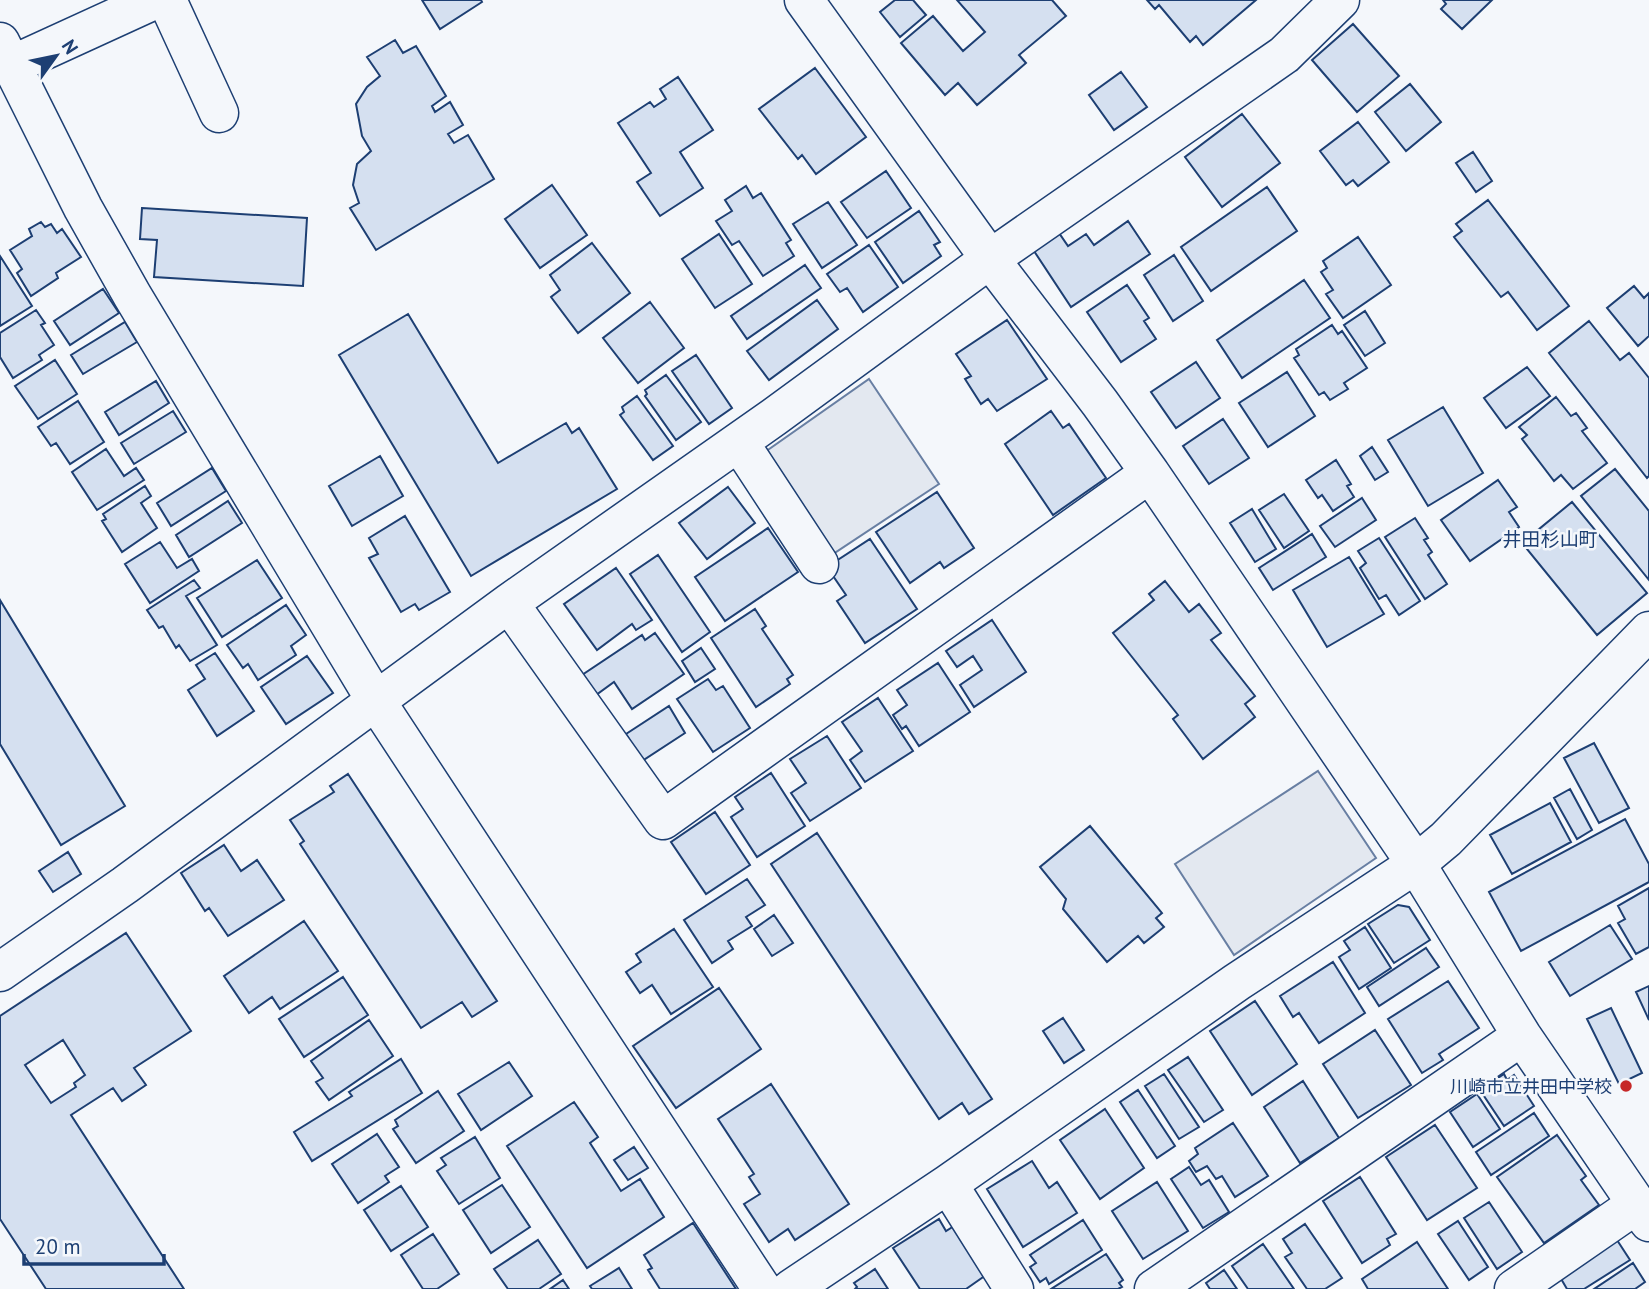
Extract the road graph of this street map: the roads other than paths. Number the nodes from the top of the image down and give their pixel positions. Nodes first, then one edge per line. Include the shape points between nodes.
1 (154, 0) edge
2 (167, 0) edge
3 (804, 0) edge
4 (1340, 0) edge
5 (6, 54) edge
6 (219, 113) dead end
7 (990, 259) junction
8 (738, 442) junction
9 (1150, 473) junction
10 (819, 564) dead end
11 (509, 603) junction
12 (1649, 631) edge
13 (376, 701) junction
14 (1416, 864) junction
15 (0, 972) edge
16 (1522, 1036) junction
17 (947, 1184) junction
18 (1643, 1213) edge
19 (762, 1289) edge
20 (791, 1289) edge
21 (1014, 1289) edge
22 (1154, 1289) edge
23 (1514, 1289) edge

1 - 5 street
2 - 6 street
3 - 7 street
4 - 7 street via 1284,55
5 - 13 street via 132,295
7 - 8 street
7 - 9 street
8 - 10 street
8 - 11 street
9 - 11 street via 663,820
9 - 14 street
11 - 13 street
12 - 14 street via 1446,839
13 - 15 street
13 - 19 street
14 - 16 street
14 - 17 street
16 - 18 street
16 - 22 street
17 - 20 street
17 - 21 street
18 - 23 street

